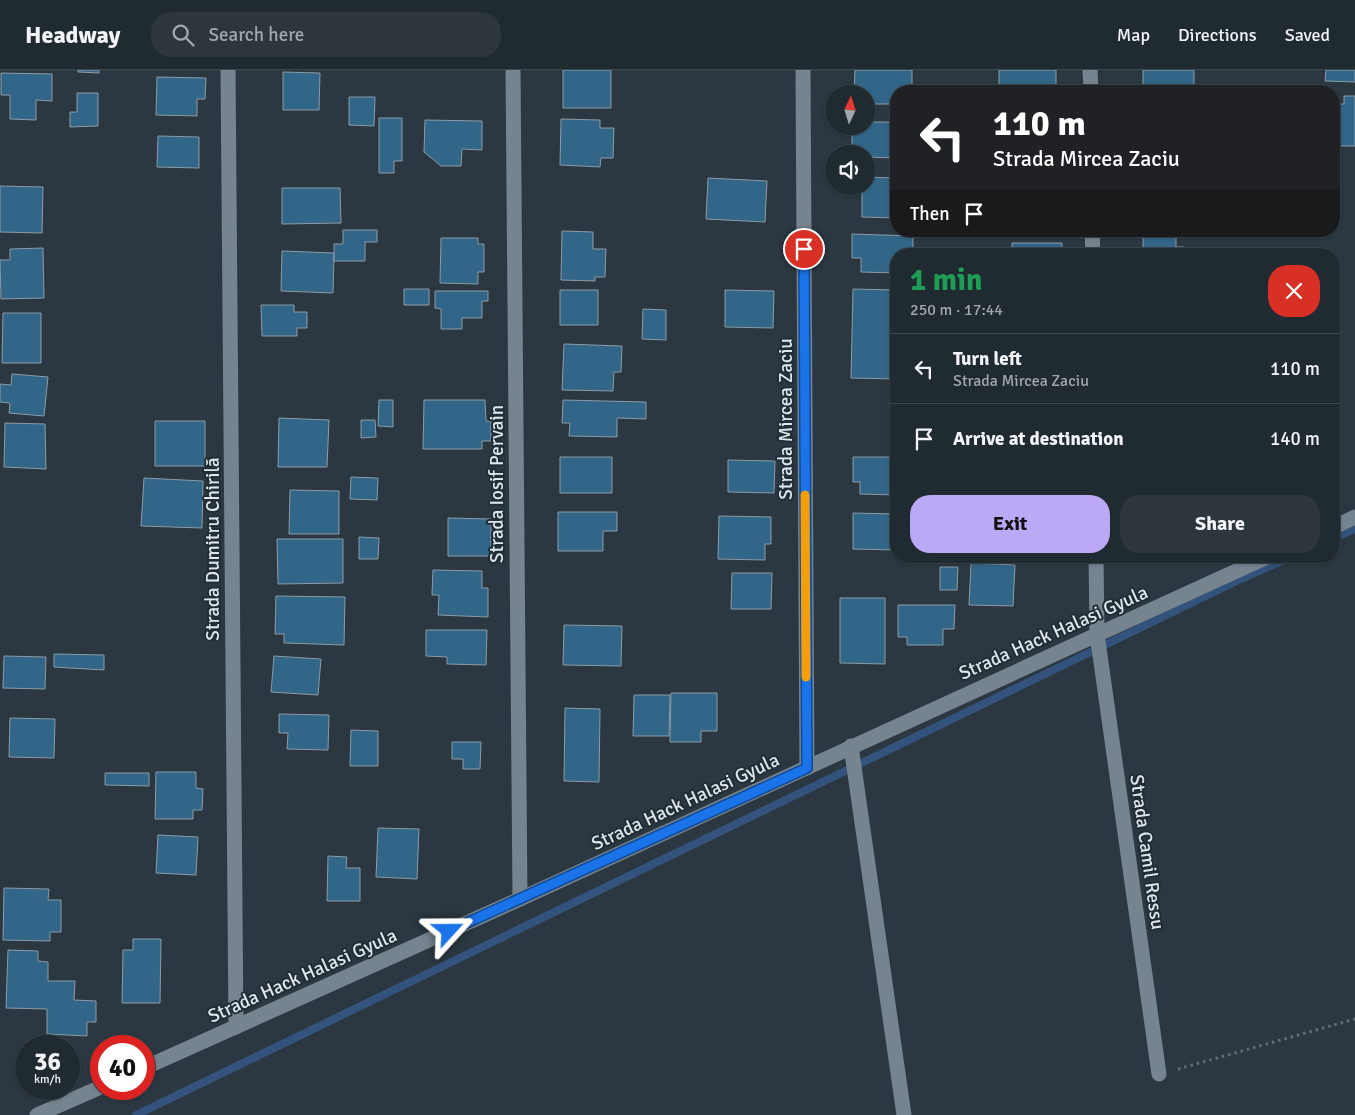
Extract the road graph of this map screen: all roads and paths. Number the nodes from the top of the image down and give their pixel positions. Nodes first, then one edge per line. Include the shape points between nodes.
1 (228, 70) edge
2 (513, 70) edge
3 (803, 70) edge
4 (1090, 70) edge
5 (1090, 85) edge
6 (1355, 517) edge
7 (1340, 524) edge
8 (1096, 563) edge
9 (1254, 563) edge
10 (1097, 634) junction
11 (851, 746) junction
12 (807, 768) junction
13 (520, 898) junction
14 (1355, 1019) edge
15 (236, 1027) junction
16 (155, 1063) edge
17 (1159, 1074) joint
18 (90, 1092) edge
19 (38, 1115) edge
20 (904, 1115) edge

1 - 15 street, Strada Dumitru Chirilă
2 - 13 street, Strada Iosif Pervain
3 - 12 street, Strada Mircea Zaciu
4 - 5 street
6 - 7 street
8 - 10 street, Strada Camil Ressu
9 - 10 street, Strada Hack Halasi Gyula
10 - 11 street, Strada Hack Halasi Gyula
10 - 17 street, Strada Camil Ressu
11 - 12 street, Strada Hack Halasi Gyula
11 - 20 street
12 - 13 street, Strada Hack Halasi Gyula
13 - 15 street, Strada Hack Halasi Gyula
14 - 17 path
15 - 16 street, Strada Hack Halasi Gyula
18 - 19 street

